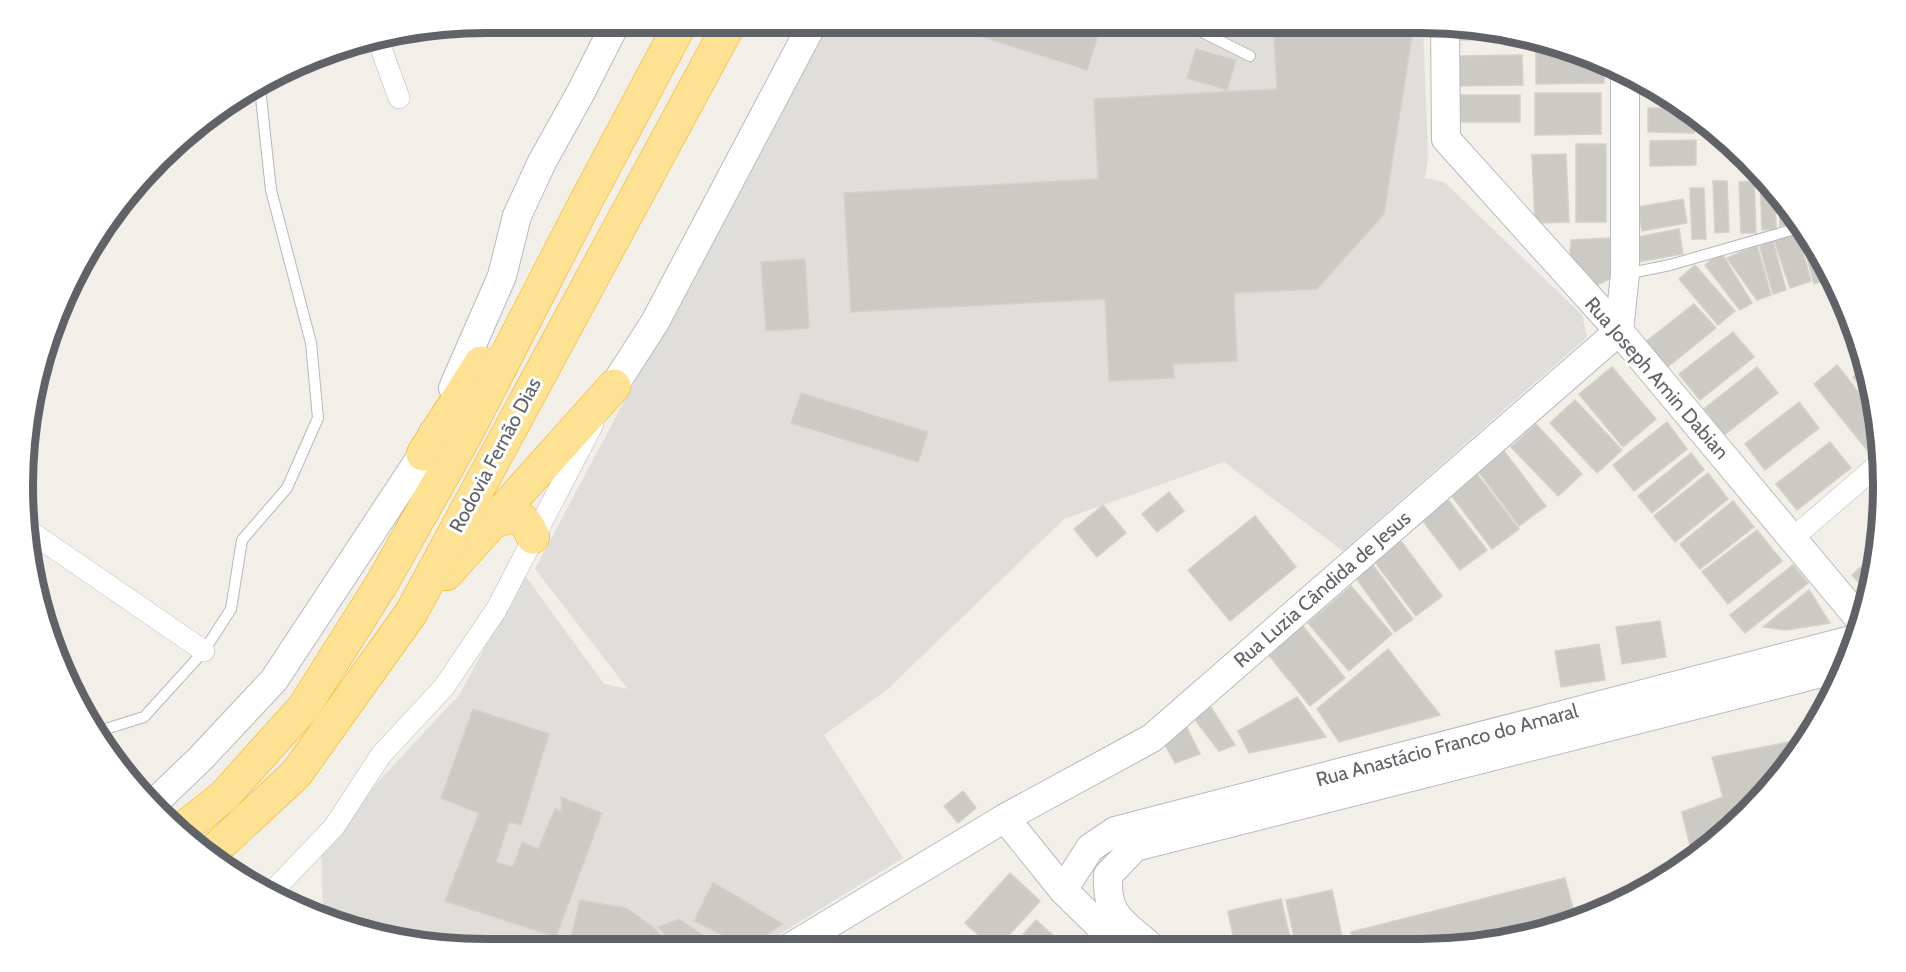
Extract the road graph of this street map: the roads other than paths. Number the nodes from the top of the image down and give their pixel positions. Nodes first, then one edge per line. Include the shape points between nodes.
1 (611, 33) edge
2 (676, 33) edge
3 (725, 33) edge
4 (808, 33) edge
5 (1203, 33) edge
6 (1445, 34) edge
7 (380, 46) edge
8 (1250, 57) dead end
9 (1625, 83) edge
10 (261, 93) edge
11 (399, 98) dead end
12 (585, 203) junction
13 (1794, 229) edge
14 (1625, 274) junction
15 (1619, 331) junction
16 (614, 386) junction
17 (423, 454) junction
18 (1872, 469) edge
19 (494, 521) junction
20 (36, 536) edge
21 (532, 537) junction
22 (1793, 538) junction
23 (1855, 613) edge
24 (411, 614) junction
25 (1845, 641) edge
26 (204, 651) junction
27 (1834, 670) edge
28 (104, 729) edge
29 (159, 799) edge
30 (1005, 818) junction
31 (186, 826) edge
32 (215, 849) edge
33 (277, 887) edge
34 (1063, 890) junction
35 (804, 939) edge
36 (1114, 939) edge
37 (1142, 939) edge

1 - 17 street via 542,162 518,216 502,276
2 - 12 highway, Rodovia Fernão Dias
3 - 24 highway, Rodovia Fernão Dias
4 - 16 street via 655,322
5 - 8 lane
6 - 15 street, Rua Joseph Amin Dabian via 1446,139
7 - 11 street
9 - 14 street
10 - 26 lane via 272,190 311,343 318,418 287,488 242,540 231,609
12 - 17 highway
12 - 31 highway, Rodovia Fernão Dias via 465,436 381,585 304,707 224,796
13 - 14 lane
14 - 15 street
15 - 22 street, Rua Joseph Amin Dabian
15 - 30 street, Rua Luzia Cândida de Jesus via 1152,738
16 - 19 highway
16 - 21 street
17 - 29 street via 274,680
18 - 22 street
19 - 21 highway via 522,518
19 - 24 highway
20 - 26 street
21 - 33 street via 496,610 444,687 381,755 334,827
22 - 23 street, Rua Joseph Amin Dabian
24 - 32 highway, Rodovia Fernão Dias via 296,774
25 - 34 street, Rua Anastácio Franco do Amaral via 1115,831 1090,848
26 - 28 lane via 144,717
27 - 37 street, Rua Anastácio Franco do Amaral via 1135,848 1108,875 1107,894 1112,911
30 - 34 street
30 - 35 street, Rua Luzia Cândida de Jesus
34 - 36 street

